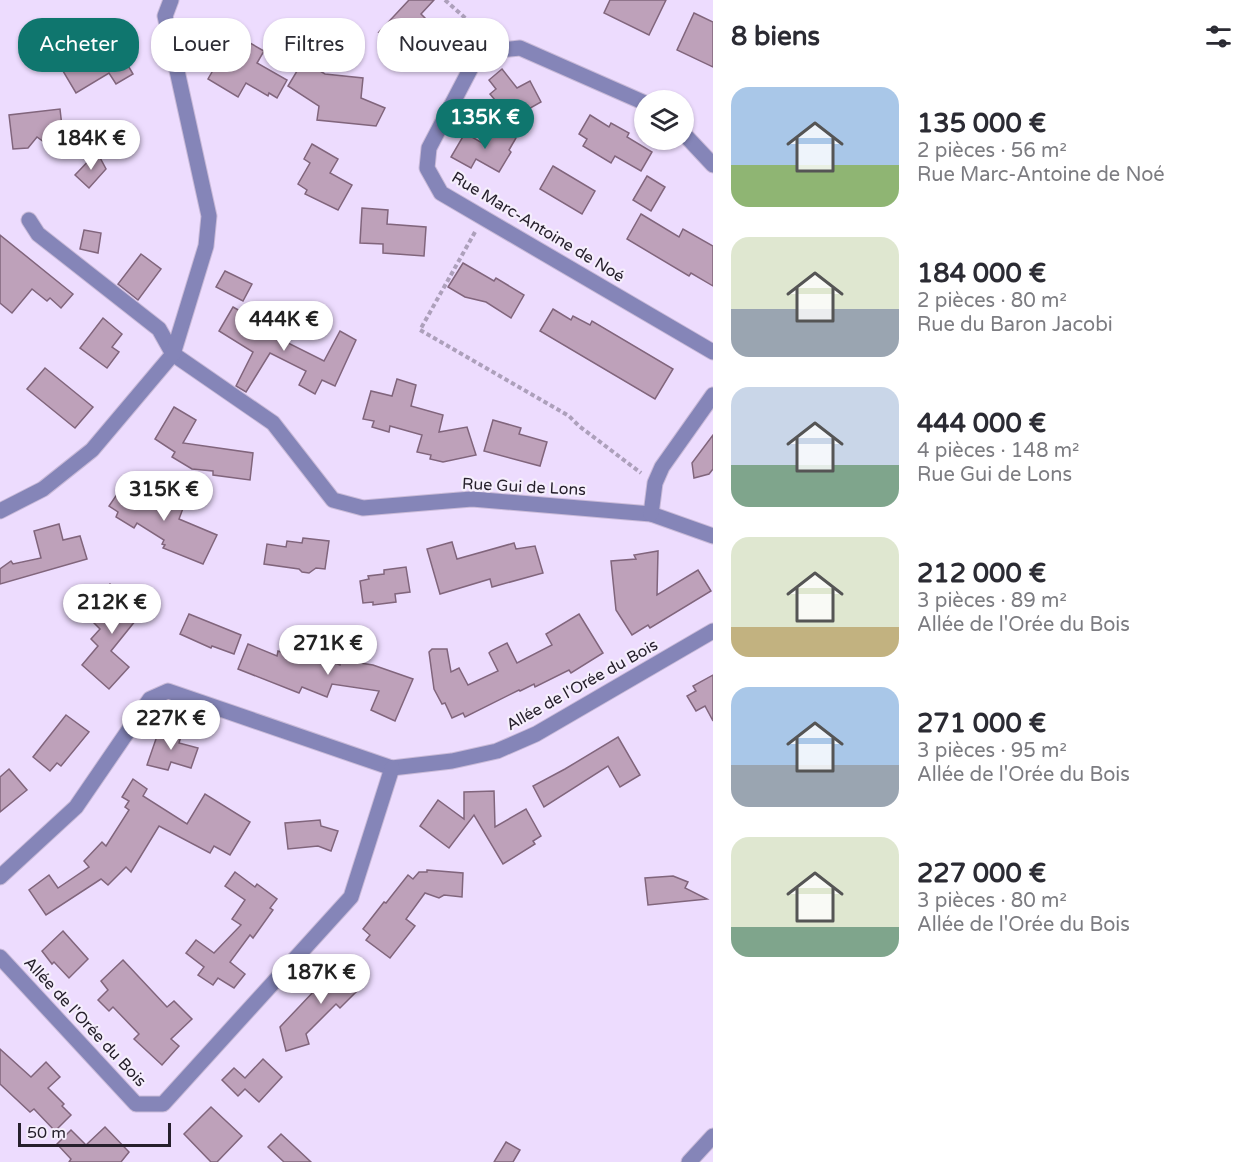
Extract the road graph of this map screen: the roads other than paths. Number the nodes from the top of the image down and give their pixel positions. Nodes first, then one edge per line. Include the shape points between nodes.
1 (171, 0) edge
2 (634, 98) edge
3 (694, 145) edge
4 (713, 165) edge
5 (29, 219) dead end
6 (713, 352) edge
7 (173, 354) junction
8 (713, 395) edge
9 (0, 511) edge
10 (651, 514) junction
11 (713, 536) edge
12 (713, 631) edge
13 (393, 768) junction
14 (0, 877) edge
15 (0, 957) edge
16 (713, 1136) edge
17 (689, 1162) edge

1 - 7 street via 165,16 209,216 206,246
2 - 6 street, Rue Marc-Antoine de Noé via 520,48 490,51 474,62 429,148 427,168 441,193
3 - 4 street
5 - 7 street via 38,234 159,329
7 - 9 street via 92,450 43,489
7 - 10 street, Rue Gui de Lons via 273,423 333,500 363,508 472,499
8 - 10 street via 662,467 655,483
10 - 11 street, Rue Gui de Lons
12 - 13 street, Allée de l'Orée du Bois via 536,734 497,751
13 - 14 street, Allée de l'Orée du Bois via 168,691 150,699 76,807
13 - 15 street, Allée de l'Orée du Bois via 351,897 163,1104 136,1104
16 - 17 street

